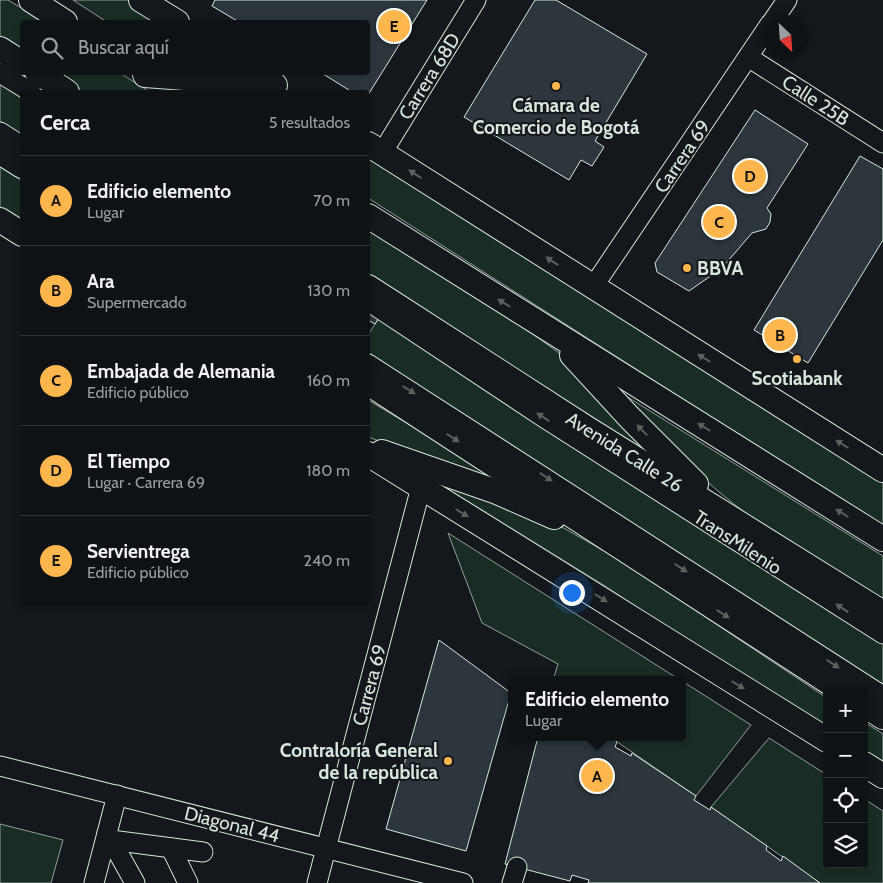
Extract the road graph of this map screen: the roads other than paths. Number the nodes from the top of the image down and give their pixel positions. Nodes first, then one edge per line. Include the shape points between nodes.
1 (31, 0) edge
2 (141, 0) edge
3 (476, 0) edge
4 (787, 0) edge
5 (777, 15) edge
6 (62, 20) edge
7 (173, 20) edge
8 (763, 35) edge
9 (0, 49) edge
10 (748, 57) junction
11 (20, 62) edge
12 (0, 73) edge
13 (42, 75) edge
14 (145, 75) edge
15 (152, 75) edge
16 (260, 75) edge
17 (281, 89) edge
18 (28, 90) edge
19 (64, 90) edge
20 (170, 90) edge
21 (0, 132) edge
22 (883, 143) edge
23 (20, 145) edge
24 (375, 148) edge
25 (0, 152) edge
26 (20, 165) edge
27 (370, 217) edge
28 (0, 220) edge
29 (20, 233) edge
30 (370, 288) edge
31 (593, 288) junction
32 (370, 302) edge
33 (545, 329) junction
34 (370, 365) edge
35 (370, 384) edge
36 (370, 449) edge
37 (370, 455) edge
38 (883, 470) edge
39 (421, 487) junction
40 (755, 533) junction
41 (883, 539) edge
42 (638, 559) junction
43 (883, 613) edge
44 (883, 634) edge
45 (838, 688) edge
46 (883, 696) edge
47 (868, 708) edge
48 (883, 717) edge
49 (823, 738) edge
50 (0, 766) edge
51 (868, 767) edge
52 (883, 776) edge
53 (117, 795) junction
54 (109, 836) junction
55 (326, 847) junction
56 (171, 848) junction
57 (203, 852) dead end
58 (94, 883) edge
59 (135, 883) edge
60 (188, 883) edge
61 (316, 883) edge
62 (463, 883) edge

1 - 6 main road
2 - 7 main road
3 - 24 street, Carrera 68D
4 - 5 street, Carrera 69
8 - 10 street, Carrera 69
9 - 11 main road
10 - 22 street, Calle 25B
10 - 31 street, Carrera 69
12 - 18 street
13 - 19 main road
14 - 20 main road
15 - 17 main road
16 - 17 main road
21 - 23 street
31 -> 24 main road
25 - 26 main road
33 -> 27 main road
28 - 29 main road
30 - 40 main road, Avenida Calle 26
38 -> 31 main road
44 -> 32 street, TransMilenio
40 -> 33 main road via 688,477
41 -> 33 main road
34 -> 46 street
35 -> 42 main road
36 - 42 main road via 497,492
37 - 39 main road
39 -> 49 main road
39 - 55 street, Carrera 69
40 - 43 main road, Avenida Calle 26
42 -> 45 main road
47 - 48 main road
50 - 53 street, Diagonal 44
51 - 52 main road
53 - 54 street
53 - 55 street, Diagonal 44
54 - 56 street
54 - 58 street
54 - 59 street
55 - 61 street, Carrera 69
55 - 62 street, Diagonal 44
56 - 57 street
56 - 60 street

